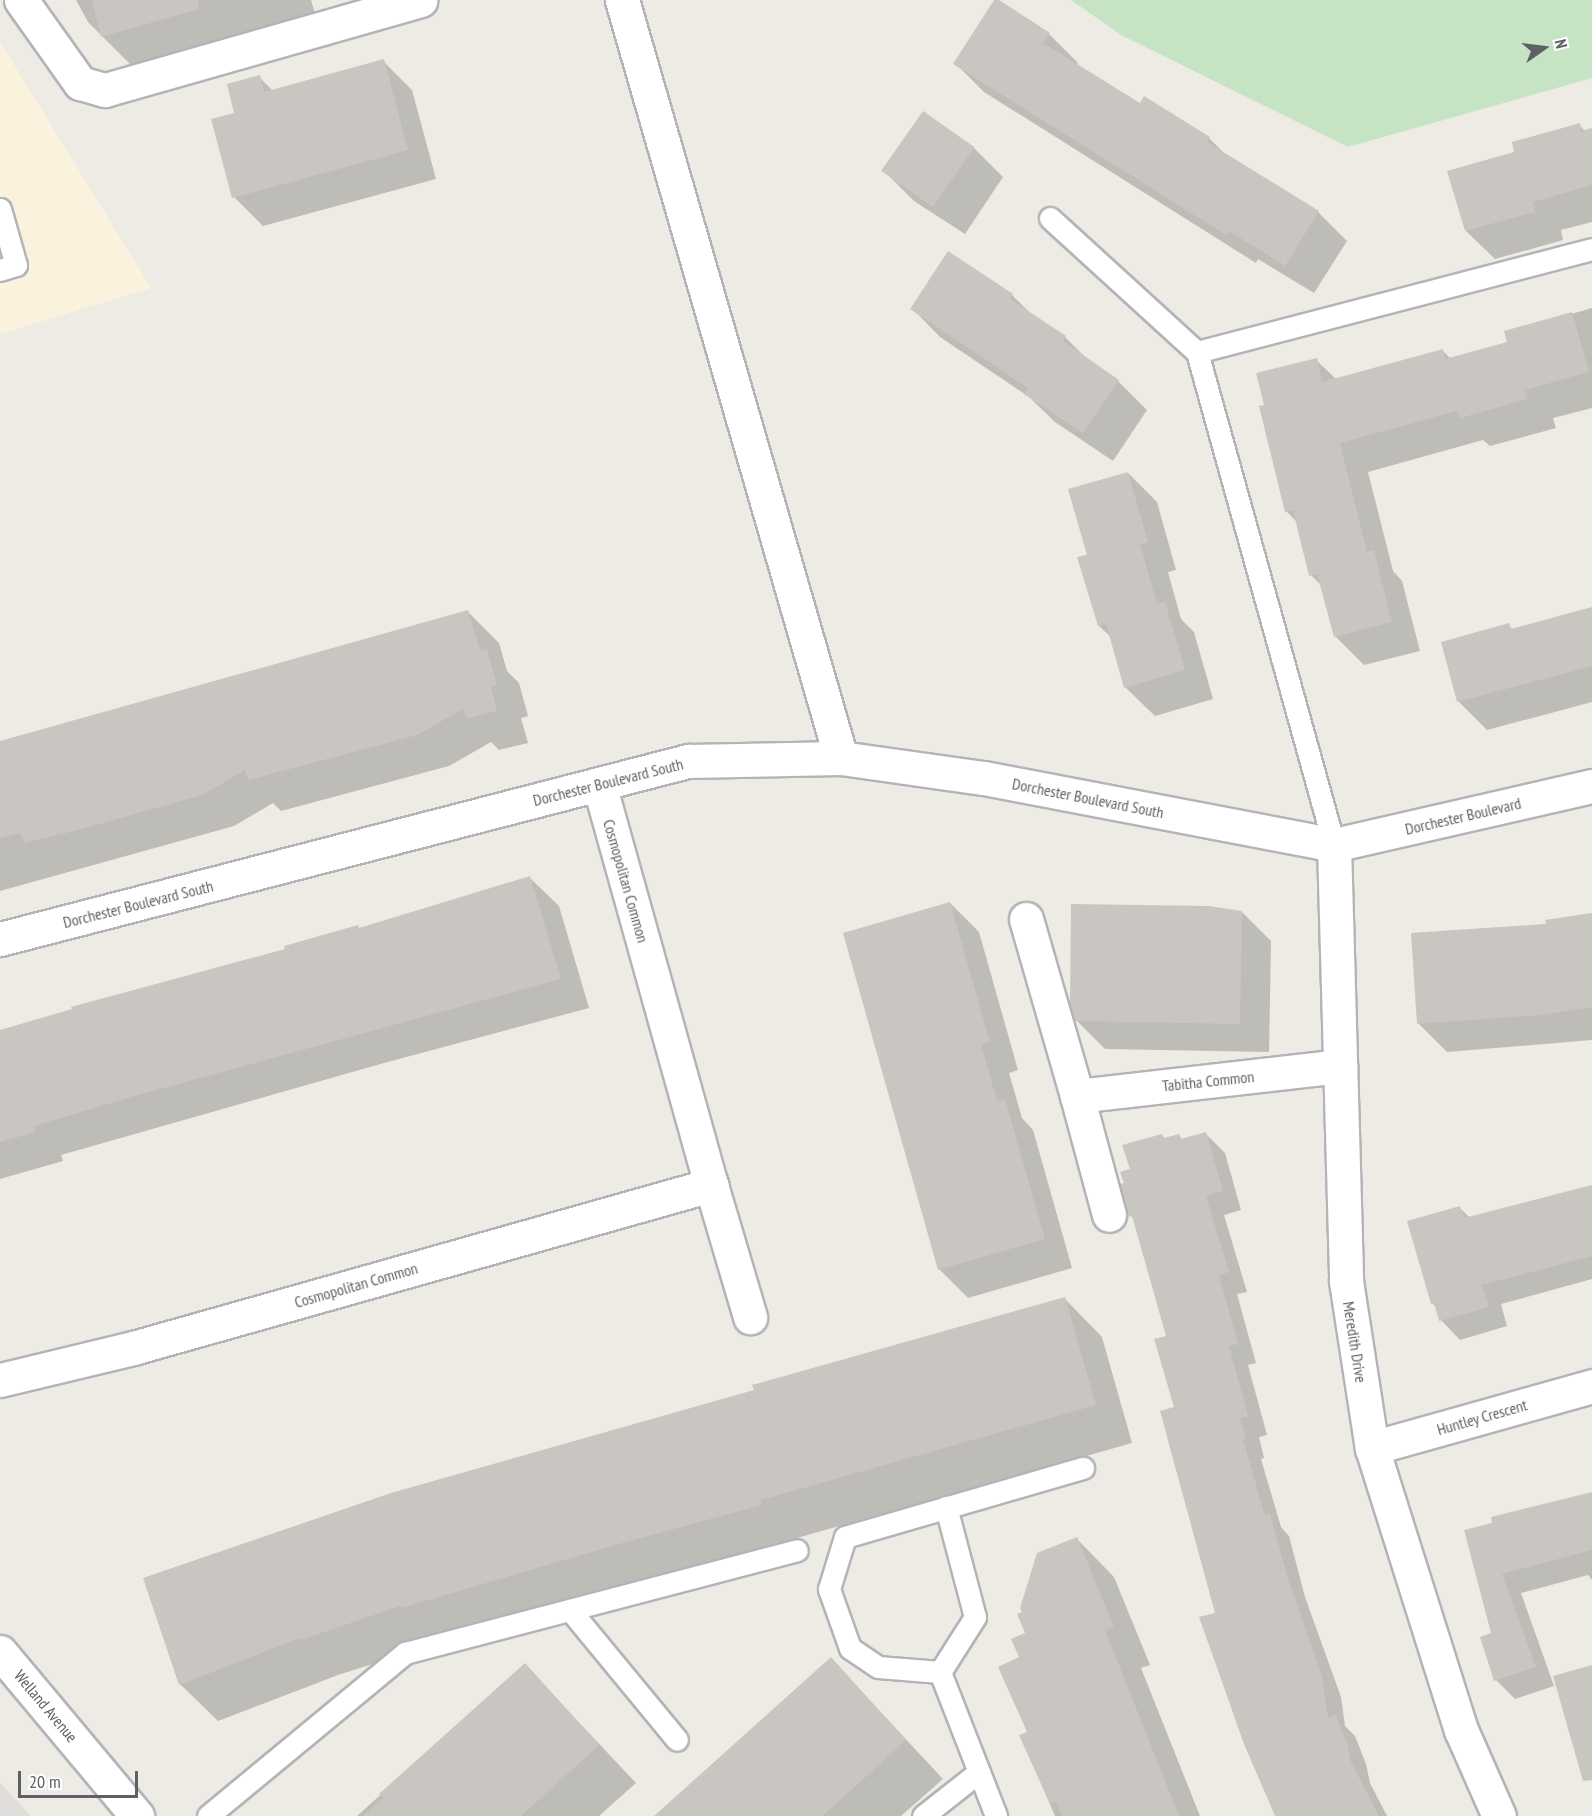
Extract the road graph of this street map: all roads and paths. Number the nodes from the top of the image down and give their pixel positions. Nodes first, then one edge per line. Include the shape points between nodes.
1 (21, 0) edge
2 (420, 0) edge
3 (622, 0) edge
4 (0, 209) edge
5 (1050, 218) dead end
6 (1592, 249) edge
7 (0, 270) edge
8 (1197, 352) junction
9 (841, 758) junction
10 (599, 784) junction
11 (1592, 786) edge
12 (1334, 845) junction
13 (1026, 919) dead end
14 (0, 939) edge
15 (1340, 1066) junction
16 (1077, 1096) junction
17 (711, 1185) junction
18 (1109, 1215) dead end
19 (750, 1317) dead end
20 (0, 1380) edge
21 (1592, 1386) edge
22 (1372, 1448) junction
23 (1083, 1468) dead end
24 (946, 1507) junction
25 (797, 1550) dead end
26 (570, 1610) junction
27 (0, 1652) edge
28 (940, 1672) junction
29 (677, 1740) dead end
30 (979, 1772) junction
31 (137, 1816) edge
32 (208, 1816) edge
33 (923, 1816) edge
34 (996, 1816) edge
35 (1499, 1816) edge

1 - 2 street via 80,83 105,90
3 - 9 street
4 - 7 lane via 16,265
5 - 8 lane
6 - 8 lane
8 - 12 lane
9 - 10 street, Dorchester Boulevard South via 688,761
9 - 12 street, Dorchester Boulevard South via 984,778
10 - 14 street, Dorchester Boulevard South
10 - 17 street, Cosmopolitan Common
11 - 12 street, Dorchester Boulevard
12 - 15 street, Meredith Drive
13 - 16 street
15 - 16 street, Tabitha Common
15 - 22 street, Meredith Drive via 1346,1281
16 - 18 street
17 - 19 street, Cosmopolitan Common
17 - 20 street, Cosmopolitan Common via 133,1348
21 - 22 street, Huntley Crescent
22 - 35 street, Meredith Drive via 1461,1730
23 - 24 lane
24 - 28 lane via 975,1617
24 - 28 lane via 845,1537 828,1589 850,1648 878,1667
25 - 26 lane
26 - 29 lane
26 - 32 lane via 405,1653
27 - 31 street, Welland Avenue
28 - 30 lane
30 - 33 lane
30 - 34 lane

